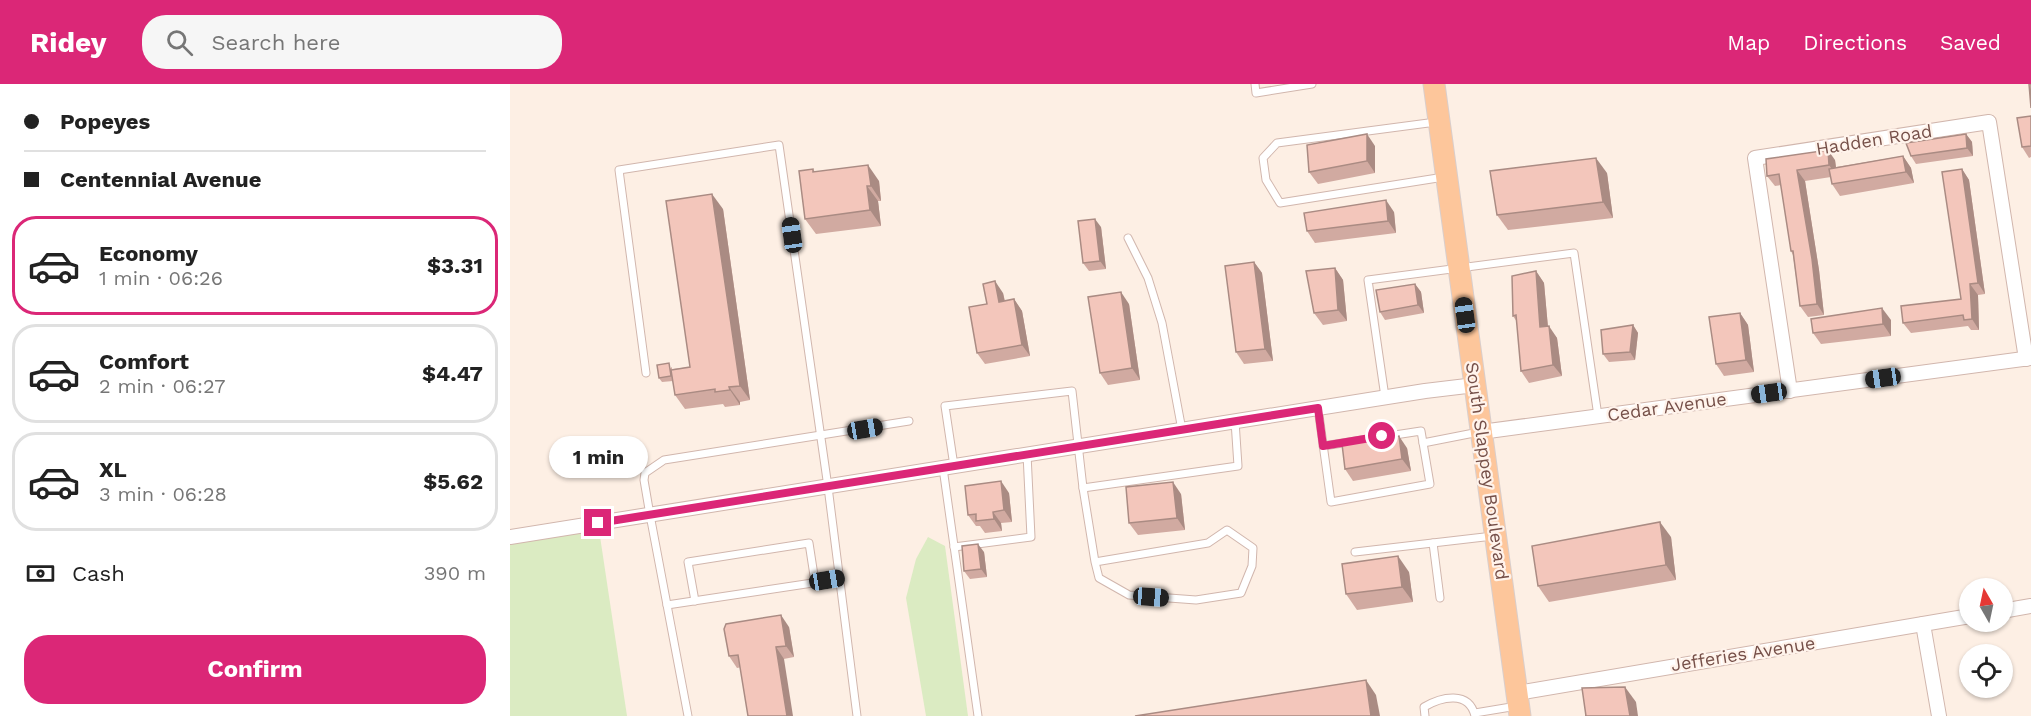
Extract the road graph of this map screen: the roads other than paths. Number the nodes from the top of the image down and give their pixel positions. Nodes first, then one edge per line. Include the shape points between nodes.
1 (1255, 84) edge
2 (1312, 84) edge
3 (1434, 84) edge
4 (1439, 122) junction
5 (1447, 176) junction
6 (1128, 238) dead end
7 (1459, 268) junction
8 (2029, 359) edge
9 (646, 373) dead end
10 (1475, 385) junction
11 (1790, 391) junction
12 (1385, 397) junction
13 (1318, 408) junction
14 (1598, 416) junction
15 (909, 421) dead end
16 (1235, 421) junction
17 (1182, 430) junction
18 (1481, 432) junction
19 (820, 437) junction
20 (1423, 443) junction
21 (1078, 446) junction
22 (1323, 446) junction
23 (1028, 454) junction
24 (949, 467) junction
25 (828, 487) junction
26 (1083, 488) junction
27 (650, 515) junction
28 (1495, 536) junction
29 (510, 537) edge
30 (1433, 543) junction
31 (954, 547) junction
32 (1355, 552) dead end
33 (1095, 562) junction
34 (839, 579) junction
35 (815, 582) junction
36 (1440, 598) dead end
37 (695, 601) junction
38 (667, 605) junction
39 (2031, 606) edge
40 (2013, 609) edge
41 (1959, 618) edge
42 (1923, 624) junction
43 (1518, 705) edge
44 (1475, 715) edge
45 (688, 716) edge
46 (857, 716) edge
47 (978, 716) edge
48 (1425, 716) edge
49 (1939, 716) edge

1 - 2 lane via 1256,93
3 - 4 main road, South Slappey Boulevard
4 - 5 main road, South Slappey Boulevard
4 - 5 lane via 1277,143 1263,158 1266,180 1280,203
5 - 7 main road, South Slappey Boulevard
6 - 17 lane via 1148,279 1162,323
7 - 10 main road, South Slappey Boulevard
7 - 12 lane via 1368,280
7 - 14 lane via 1574,254
8 - 11 street, Cedar Avenue
8 - 11 street, Hadden Road via 1989,122 1755,158
9 - 19 lane via 619,170 779,145
10 - 12 street
10 - 18 main road, South Slappey Boulevard
11 - 14 street, Cedar Avenue
12 - 13 street
13 - 16 street
13 - 22 lane
14 - 18 street, Cedar Avenue
15 - 19 lane
16 - 17 street
16 - 26 lane via 1238,466
17 - 21 street
18 - 20 lane
18 - 28 main road, South Slappey Boulevard
19 - 25 lane
19 - 27 lane via 664,460 645,473
20 - 22 lane via 1420,431
20 - 22 lane via 1430,484 1330,502
21 - 23 street
21 - 24 lane via 1072,391 945,406
21 - 26 lane
23 - 24 street
23 - 31 lane via 1031,537
24 - 25 street
24 - 31 lane
25 - 27 street
25 - 34 lane
26 - 33 lane
27 - 29 street
27 - 38 lane
28 - 30 lane
28 - 43 main road, South Slappey Boulevard
30 - 32 lane
30 - 36 lane
31 - 47 lane
33 - 33 lane via 1208,543 1227,530 1253,548 1252,566 1241,593 1196,600 1129,595 1099,578
34 - 35 lane
34 - 46 lane
35 - 37 lane
35 - 37 lane via 809,543 787,546 688,562
37 - 38 lane
38 - 45 lane
39 - 40 street
41 - 42 street, Jefferies Avenue
42 - 43 street, Jefferies Avenue
42 - 49 street
43 - 44 lane
44 - 48 lane via 1469,704 1456,697 1424,707

